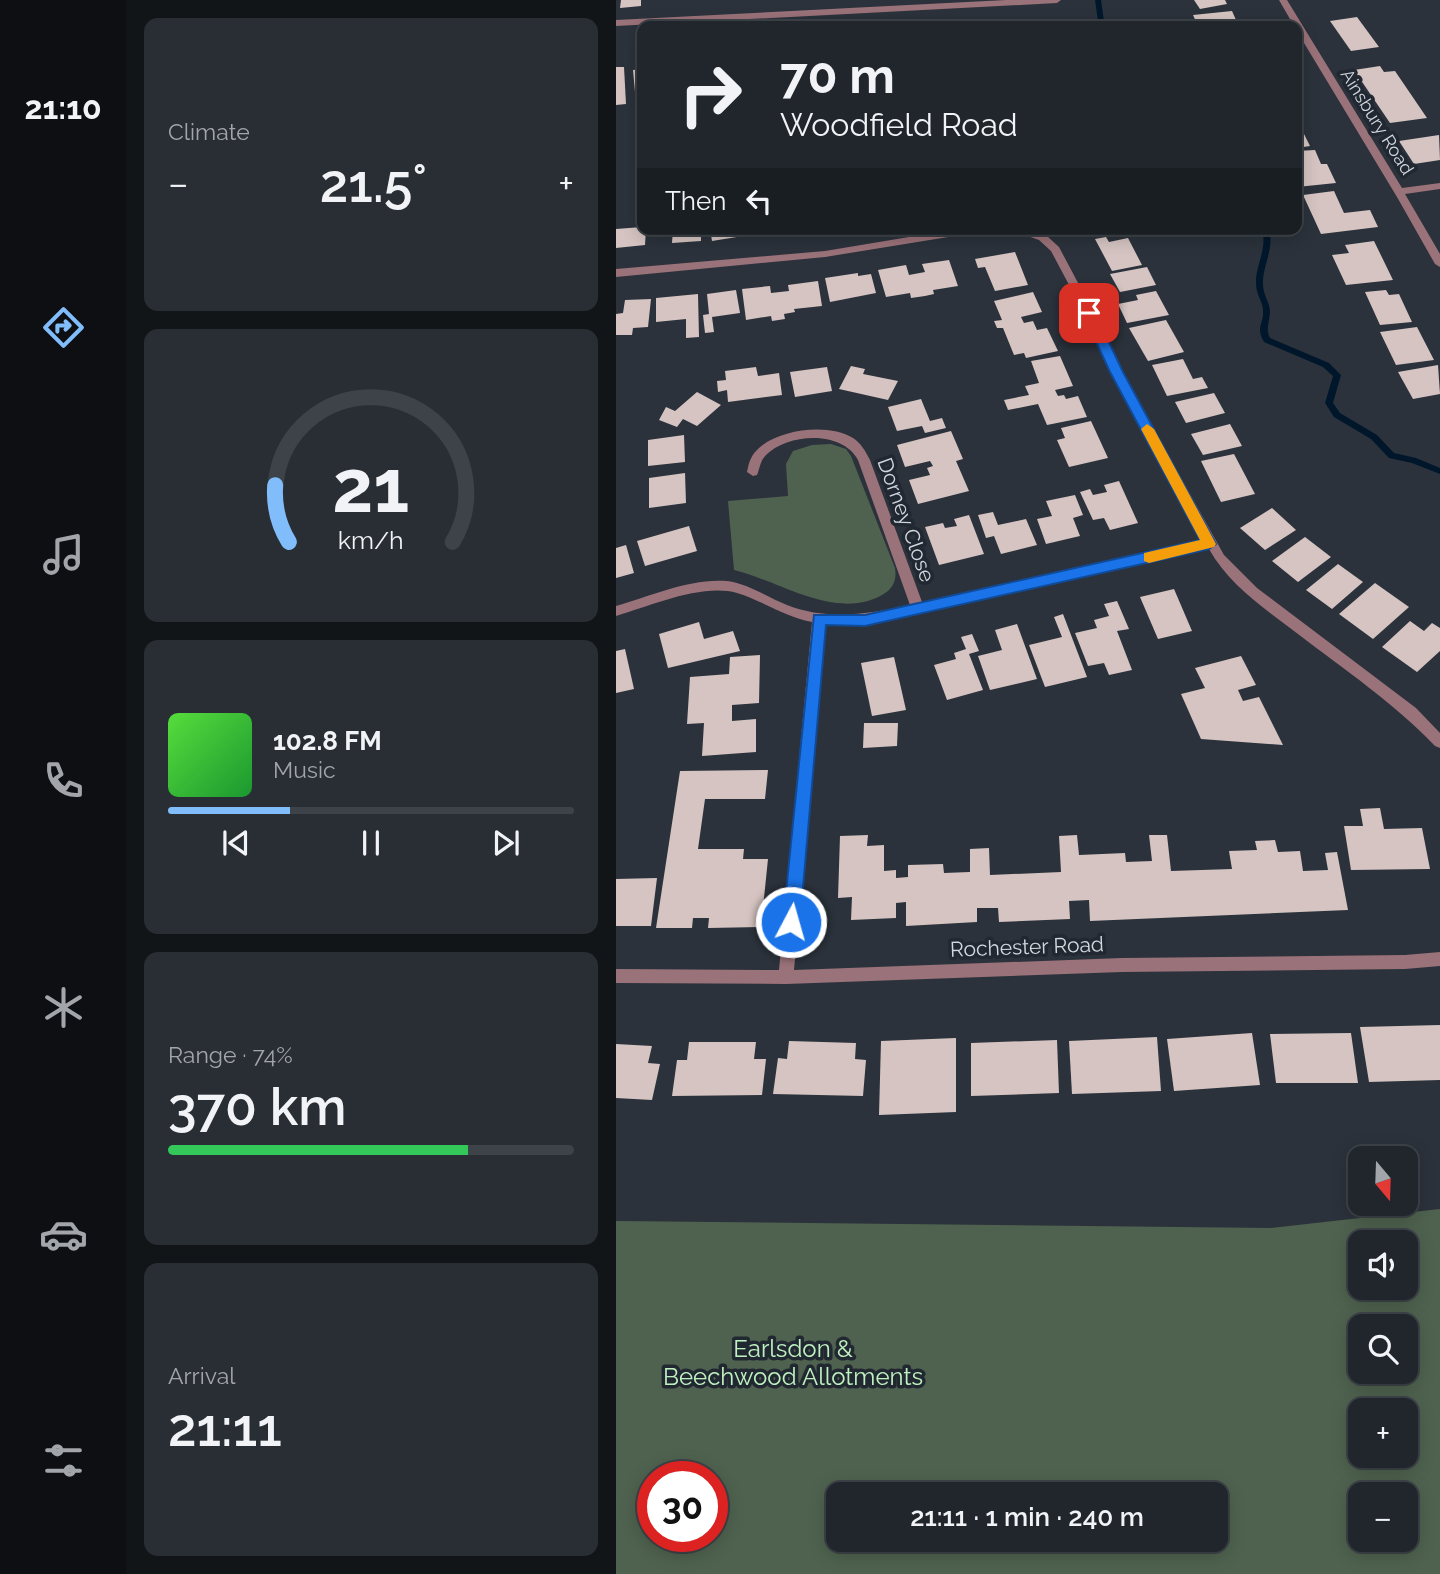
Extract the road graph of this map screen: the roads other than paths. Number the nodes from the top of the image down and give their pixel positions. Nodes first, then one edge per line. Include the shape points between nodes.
1 (1056, 0) edge
2 (1283, 0) edge
3 (654, 21) edge
4 (1295, 21) edge
5 (637, 22) edge
6 (616, 23) edge
7 (1302, 33) edge
8 (1440, 186) edge
9 (1400, 191) junction
10 (942, 235) edge
11 (1034, 235) edge
12 (1440, 264) edge
13 (616, 273) edge
14 (753, 472) dead end
15 (1209, 544) junction
16 (918, 609) junction
17 (616, 611) edge
18 (819, 619) junction
19 (1440, 742) edge
20 (1440, 959) edge
21 (616, 975) edge
22 (786, 977) junction

1 - 3 street
2 - 4 street, Ainsbury Road
5 - 6 street
7 - 9 street, Ainsbury Road
8 - 9 street
9 - 12 street, Ainsbury Road
10 - 13 street via 825,254
11 - 15 street via 1055,249
14 - 16 street, Dorney Close via 754,458 784,440 822,434 849,441 864,460
15 - 16 street
15 - 19 street via 1252,592 1411,712
16 - 18 street via 865,620
17 - 18 street via 722,586
18 - 22 street
20 - 22 street, Rochester Road
21 - 22 street, Rochester Road

